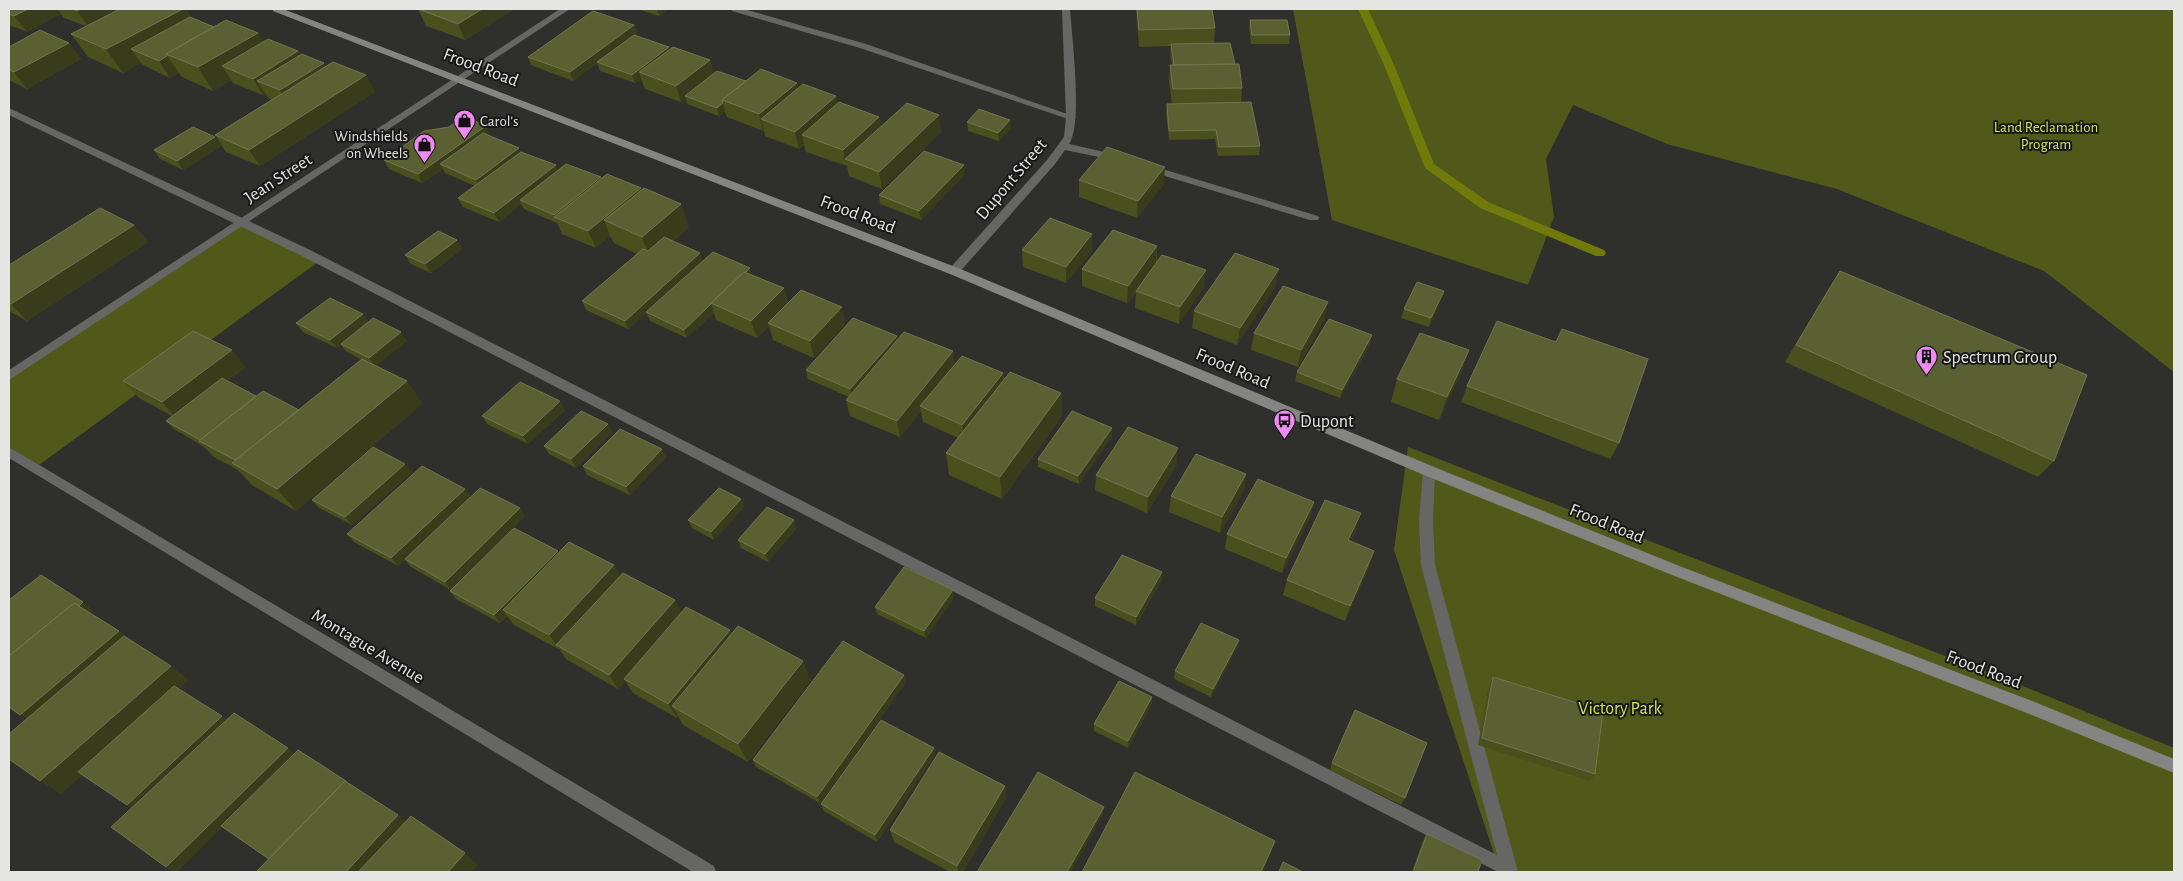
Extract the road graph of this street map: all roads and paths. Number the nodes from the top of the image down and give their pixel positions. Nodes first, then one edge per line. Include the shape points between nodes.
1 (276, 9) edge
2 (566, 9) edge
3 (735, 9) edge
4 (1066, 9) edge
5 (460, 79) junction
6 (9, 111) edge
7 (1071, 116) junction
8 (1062, 146) junction
9 (1314, 218) dead end
10 (240, 224) junction
11 (954, 271) junction
12 (9, 376) edge
13 (9, 452) edge
14 (1429, 471) junction
15 (2174, 766) edge
16 (1509, 870) edge
17 (708, 872) edge

1 - 5 street, Frood Road
2 - 5 street, Jean Street
3 - 7 street via 863,46
4 - 7 street, Dupont Street
5 - 10 street, Jean Street
5 - 11 street, Frood Road
6 - 10 street
7 - 8 street, Dupont Street via 1069,137
8 - 9 street via 1097,152
8 - 11 street, Dupont Street
10 - 12 street, Jean Street
10 - 16 street via 313,257
11 - 14 street, Frood Road
13 - 17 street, Montague Avenue
14 - 15 street, Frood Road
14 - 16 street via 1428,565

